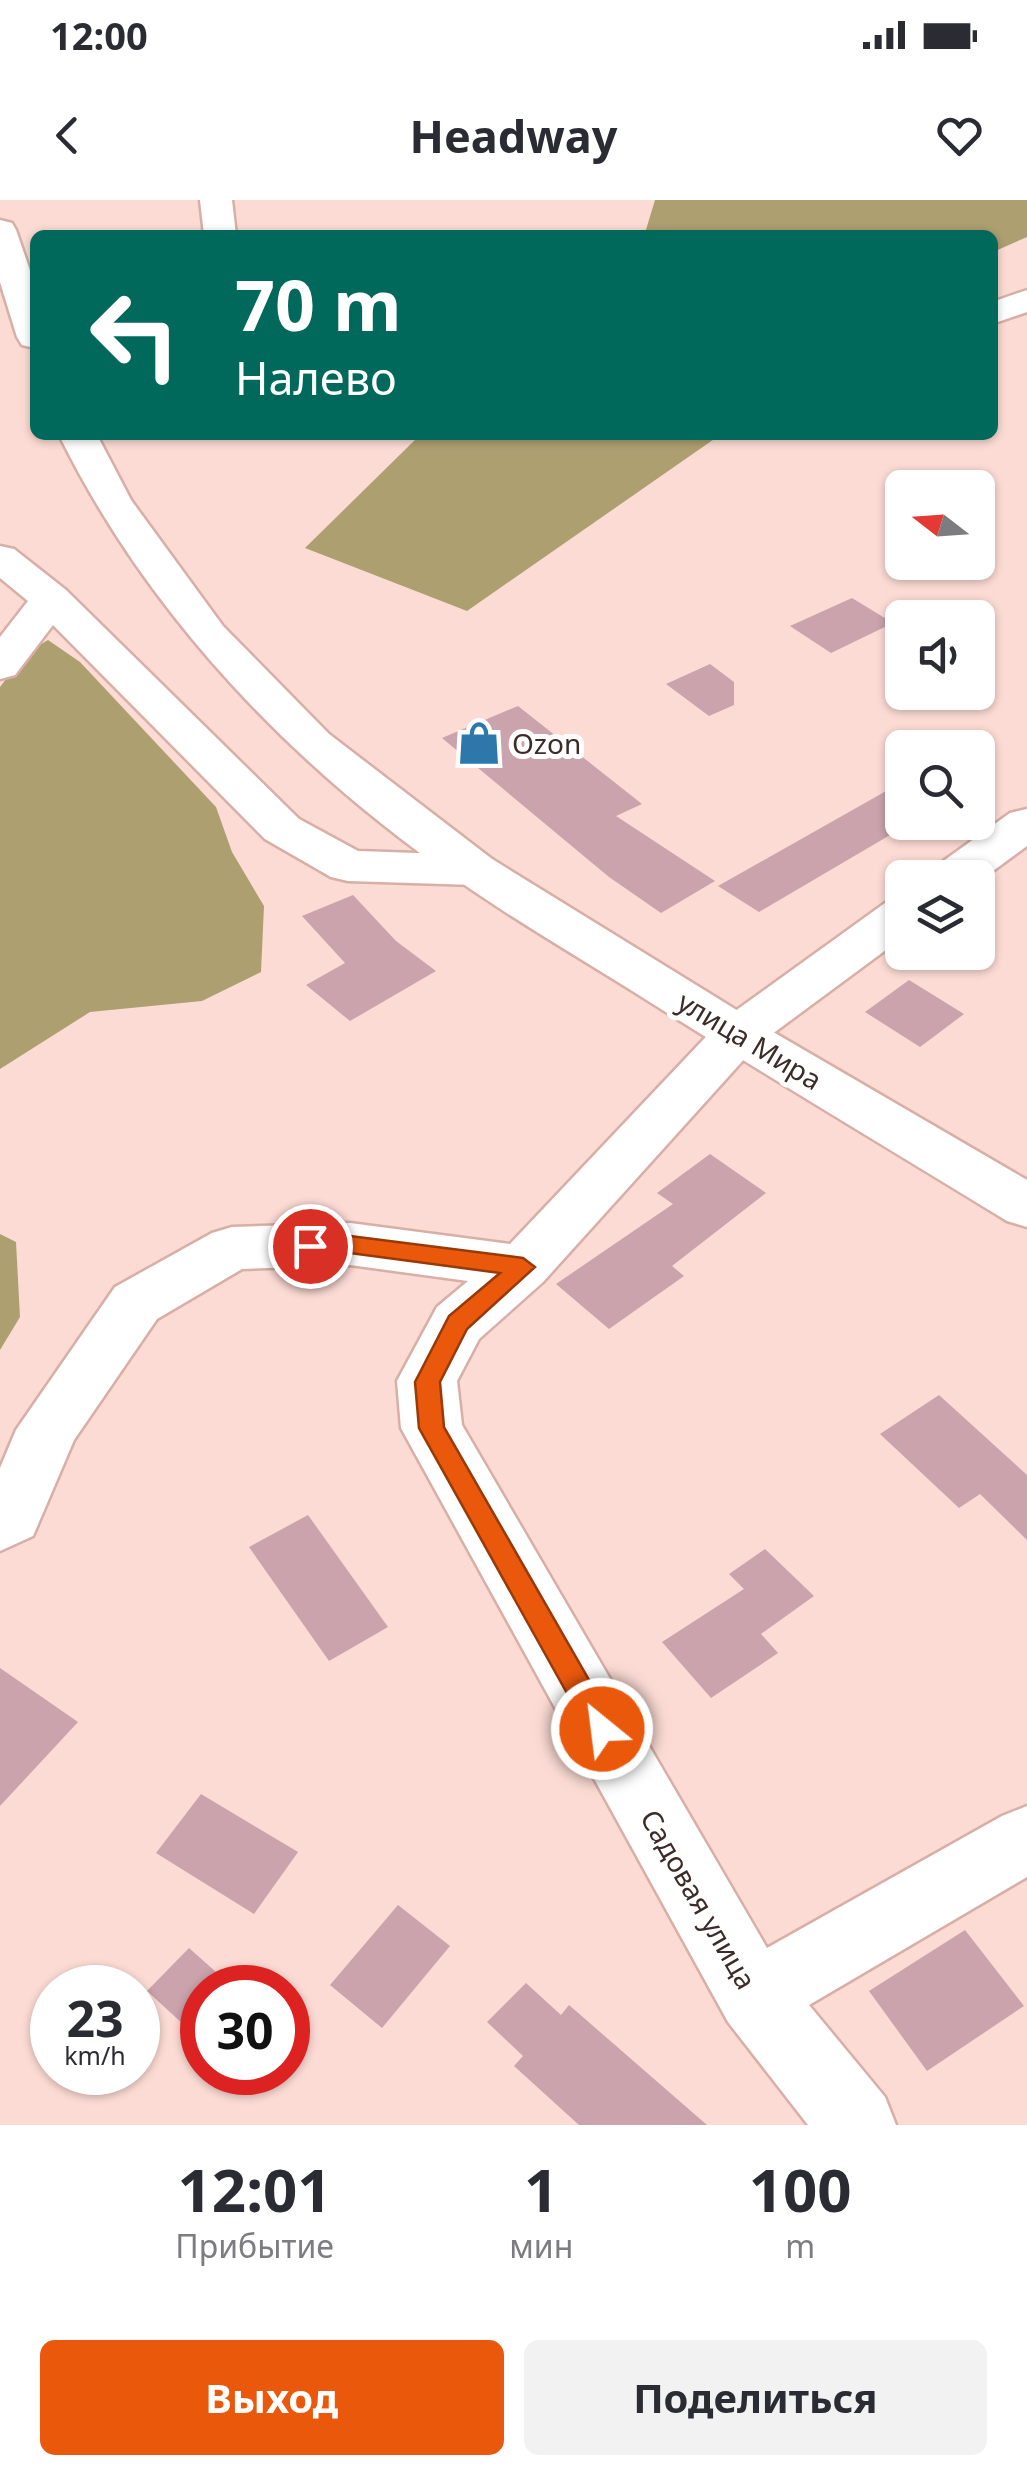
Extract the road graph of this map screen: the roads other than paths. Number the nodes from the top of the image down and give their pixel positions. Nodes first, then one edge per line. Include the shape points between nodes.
1 (216, 200) edge
2 (0, 230) edge
3 (219, 230) edge
4 (28, 297) edge
5 (1027, 300) edge
6 (998, 312) edge
7 (81, 440) edge
8 (0, 558) edge
9 (51, 599) junction
10 (0, 666) edge
11 (1027, 822) edge
12 (976, 860) edge
13 (474, 870) junction
14 (885, 926) edge
15 (738, 1034) junction
16 (1027, 1206) edge
17 (523, 1267) junction
18 (0, 1525) edge
19 (1027, 1839) edge
20 (754, 1996) junction
21 (856, 2125) edge

1 - 3 main road
2 - 4 main road
5 - 6 main road
7 - 13 main road, улица Мира via 112,502 208,635 312,744
8 - 9 main road
9 - 10 main road
9 - 13 main road via 282,829 348,866
11 - 12 main road
13 - 15 main road, улица Мира
14 - 15 main road, Садовая улица
15 - 16 main road, улица Мира
15 - 17 main road, Садовая улица
17 - 18 main road via 350,1244 232,1248 136,1302 47,1430 11,1518
17 - 20 main road, Садовая улица via 458,1323 427,1382 432,1428
19 - 20 main road
20 - 21 main road, Садовая улица

